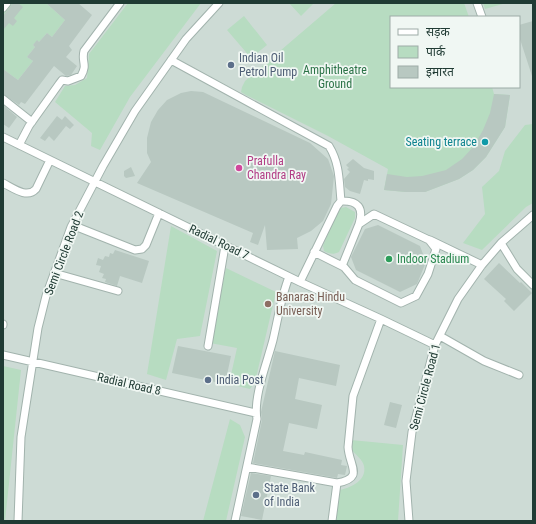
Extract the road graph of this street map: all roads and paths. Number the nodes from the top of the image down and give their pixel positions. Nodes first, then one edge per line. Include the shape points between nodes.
1 (7, 3) edge
2 (120, 3) edge
3 (219, 3) edge
4 (476, 3) edge
5 (3, 8) edge
6 (482, 16) edge
7 (171, 60) junction
8 (3, 99) edge
9 (32, 122) junction
10 (3, 138) edge
11 (19, 145) junction
12 (50, 160) junction
13 (94, 182) junction
14 (3, 183) edge
15 (341, 200) junction
16 (159, 213) junction
17 (533, 215) edge
18 (359, 224) junction
19 (72, 225) junction
20 (429, 240) junction
21 (502, 243) junction
22 (225, 246) junction
23 (314, 252) junction
24 (482, 265) junction
25 (342, 266) junction
26 (54, 273) junction
27 (289, 277) junction
28 (300, 282) junction
29 (533, 285) edge
30 (118, 291) dead end
31 (381, 319) junction
32 (440, 336) junction
33 (435, 345) junction
34 (208, 346) dead end
35 (3, 355) edge
36 (33, 361) junction
37 (519, 375) dead end
38 (256, 413) junction
39 (246, 467) junction
40 (337, 483) junction
41 (18, 521) edge
42 (235, 521) edge
43 (332, 521) edge
44 (409, 521) edge

1 - 5 lane
2 - 9 lane via 84,52 85,64 81,76 68,81 62,80
3 - 7 lane, Semi Circle Road 2 via 186,39
4 - 6 lane
7 - 13 lane, Semi Circle Road 2 via 135,110
7 - 15 lane via 329,146 338,166
8 - 9 lane
9 - 11 lane
10 - 11 lane, Radial Road 7
11 - 12 lane, Radial Road 7
12 - 13 lane, Radial Road 7
12 - 14 lane via 36,189 29,194
13 - 16 lane, Radial Road 7
13 - 19 lane, Semi Circle Road 2
15 - 18 lane via 357,204 360,211
15 - 23 lane
16 - 19 lane via 146,245 135,250
16 - 22 lane, Radial Road 7
17 - 21 lane, Semi Circle Road 1
18 - 20 lane via 374,214
18 - 25 lane
19 - 26 lane, Semi Circle Road 2
20 - 24 lane
20 - 25 lane via 436,249 428,274 416,296 401,303 355,280
21 - 24 lane, Semi Circle Road 1
21 - 29 lane via 517,269
22 - 27 lane, Radial Road 7
22 - 34 lane
23 - 25 lane
23 - 28 lane
24 - 32 lane, Semi Circle Road 1 via 458,299
26 - 30 lane
26 - 36 lane, Semi Circle Road 2 via 38,328
27 - 28 lane, Radial Road 7
27 - 38 lane via 257,398
28 - 31 lane, Radial Road 7
31 - 33 lane, Radial Road 7
31 - 40 lane via 353,396 348,454 354,474 351,479
32 - 33 lane, Semi Circle Road 1
32 - 37 lane via 484,361
33 - 44 lane, Semi Circle Road 1 via 412,432 406,481
35 - 36 lane, Radial Road 8
36 - 38 lane, Radial Road 8
36 - 41 lane, Semi Circle Road 2 via 22,437
38 - 39 lane via 257,419
39 - 40 lane
39 - 42 lane
40 - 43 lane

